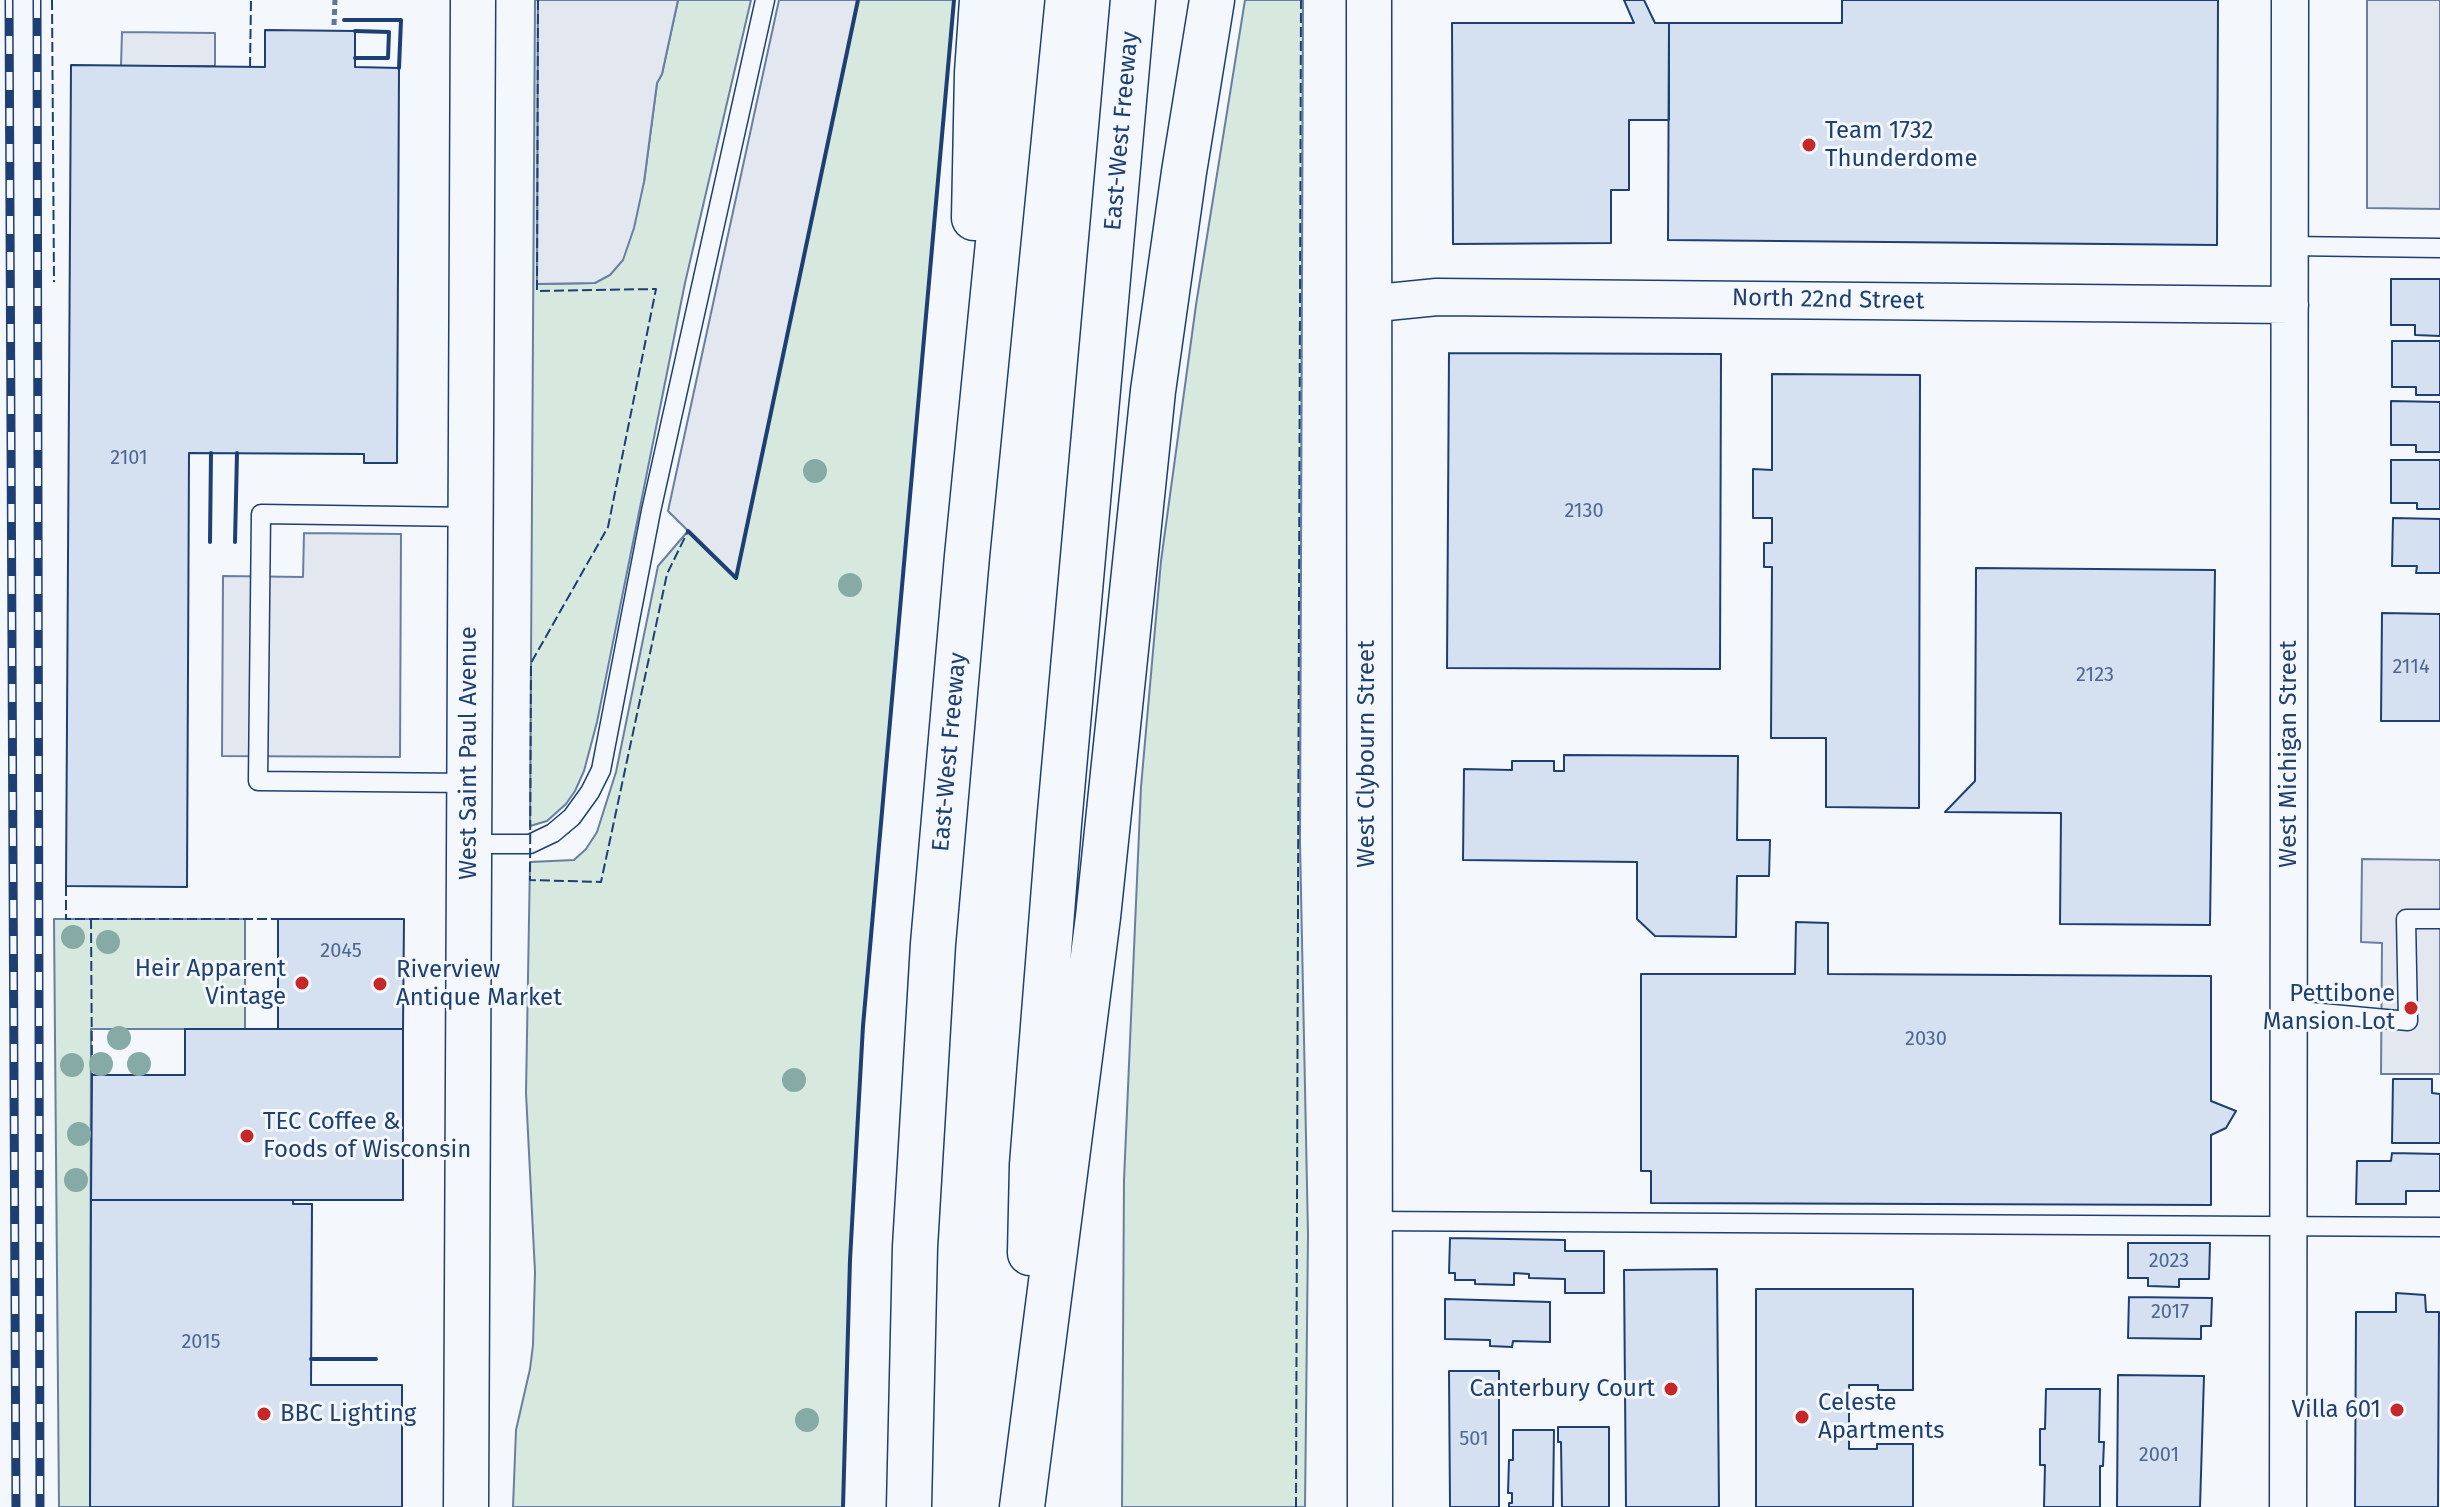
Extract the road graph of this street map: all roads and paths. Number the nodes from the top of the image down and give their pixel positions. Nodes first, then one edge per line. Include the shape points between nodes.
1 (335, 0) edge
2 (473, 0) edge
3 (765, 0) edge
4 (982, 0) edge
5 (1022, 0) edge
6 (1133, 0) edge
7 (1212, 0) edge
8 (1369, 0) edge
9 (2290, 0) edge
10 (334, 25) dead end
11 (2290, 246) junction
12 (2440, 248) edge
13 (1367, 304) junction
14 (2290, 305) junction
15 (469, 517) junction
16 (967, 556) junction
17 (469, 783) junction
18 (469, 844) junction
19 (2440, 919) edge
20 (2289, 1010) junction
21 (1368, 1221) junction
22 (2288, 1227) junction
23 (2440, 1227) edge
24 (466, 1507) edge
25 (909, 1507) edge
26 (1022, 1507) edge
27 (1370, 1507) edge
28 (2288, 1507) edge

1 - 10 path
2 - 15 main road, West Saint Paul Avenue
3 - 18 lane via 651,511 601,770 572,817 553,833 530,844
4 - 16 main road
5 - 16 main road, East-West Freeway
6 - 26 main road, East-West Freeway via 1032,1165
7 - 26 main road via 1153,391 1098,917
8 - 13 main road, West Clybourn Street
9 - 11 street, West Michigan Street
11 - 12 lane
11 - 14 street, West Michigan Street
13 - 14 street, North 22nd Street via 1453,297
13 - 21 main road, West Clybourn Street
14 - 20 street, West Michigan Street
15 - 17 main road, West Saint Paul Avenue
15 - 17 lane via 261,514 258,781
16 - 25 main road, East-West Freeway via 932,960 915,1247
17 - 18 main road, West Saint Paul Avenue
18 - 24 main road, West Saint Paul Avenue
19 - 20 lane via 2406,919 2408,1021
20 - 22 street, West Michigan Street
21 - 22 lane
21 - 27 main road, West Clybourn Street
22 - 23 lane
22 - 28 street, West Michigan Street

